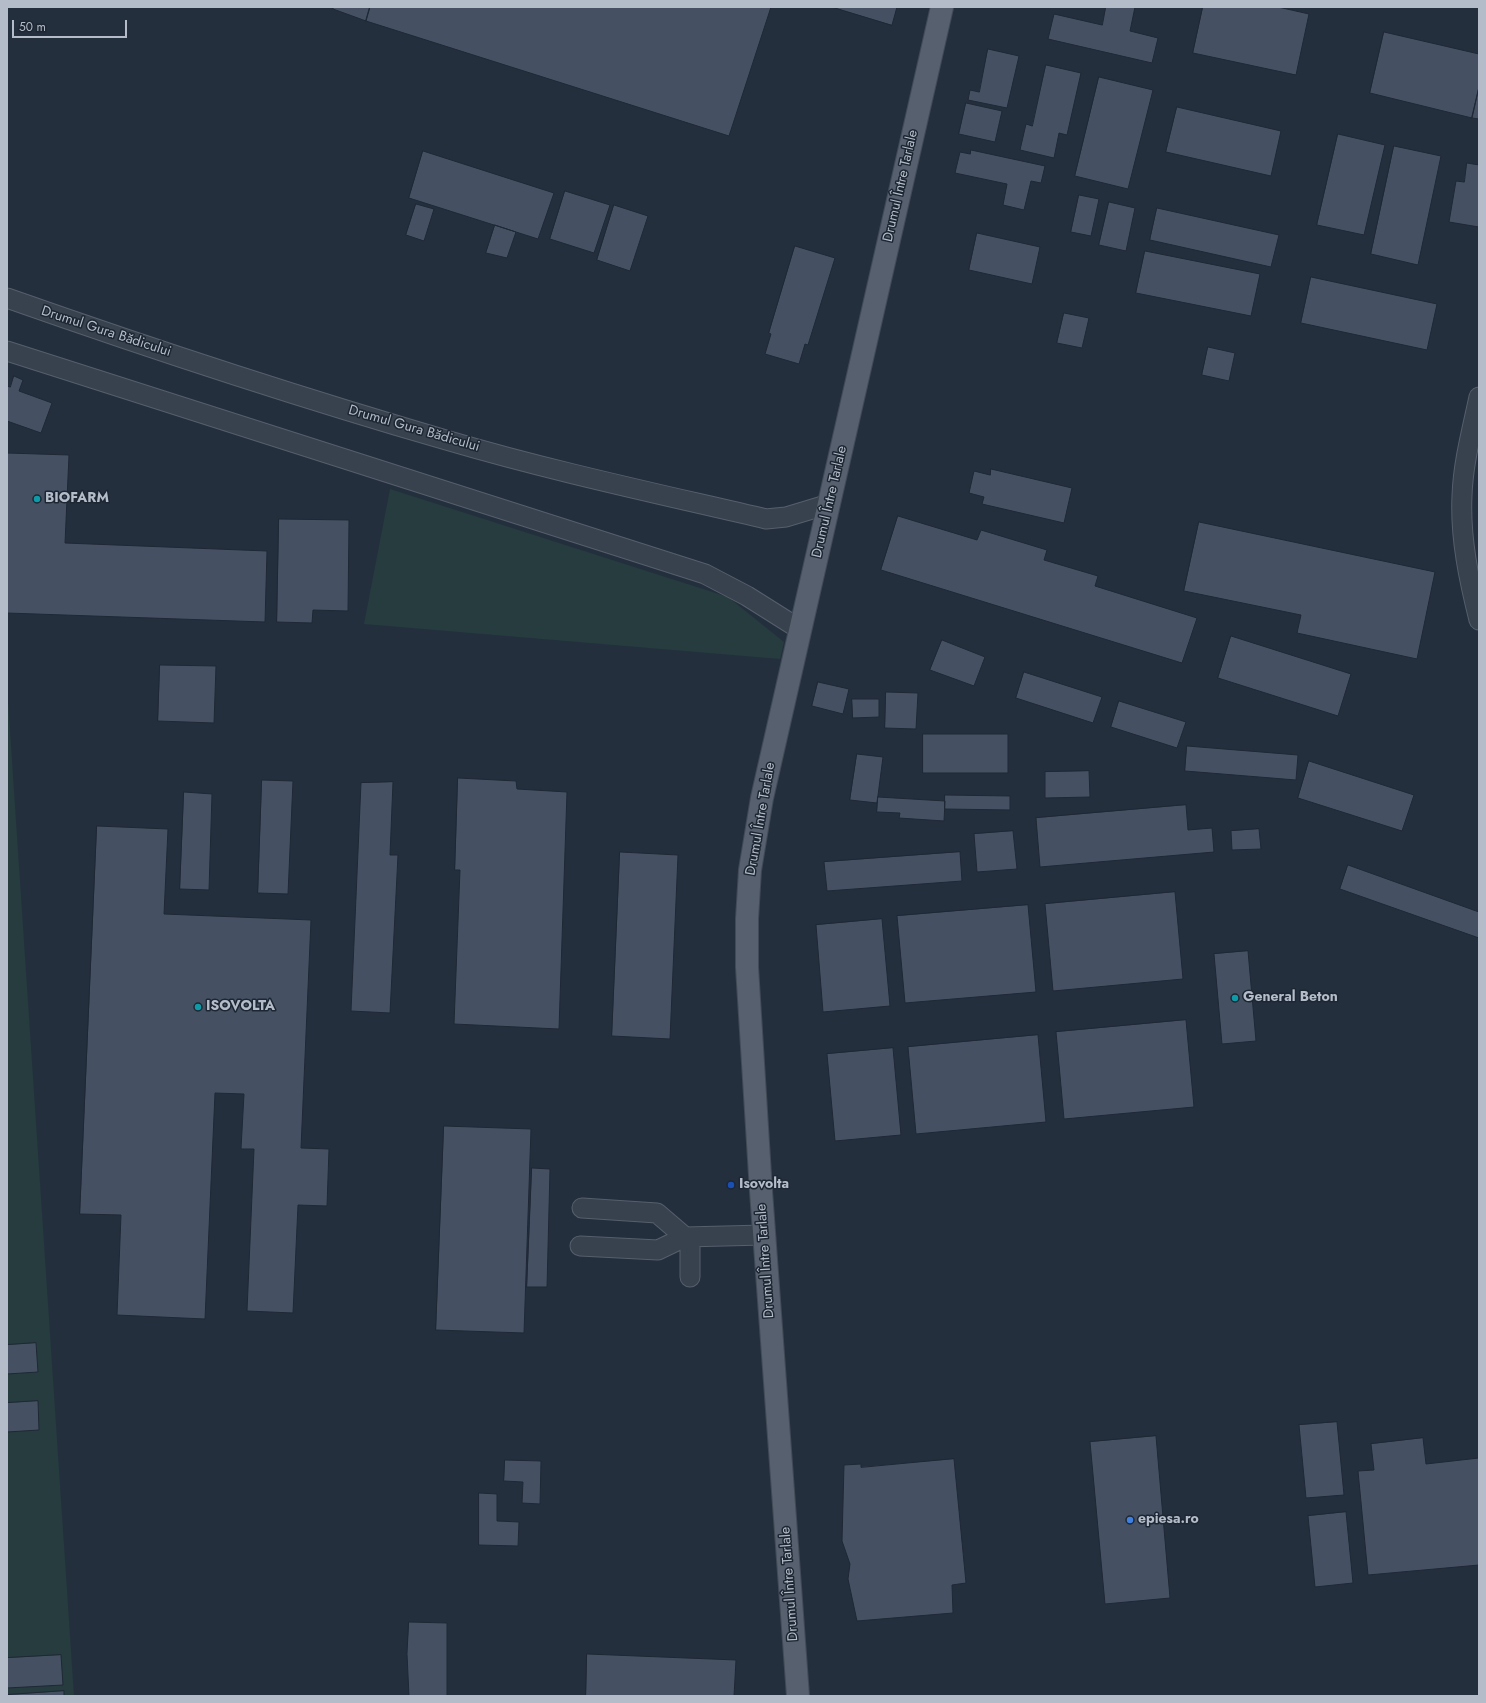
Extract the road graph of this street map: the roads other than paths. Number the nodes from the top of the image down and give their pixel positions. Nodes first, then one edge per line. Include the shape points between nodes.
1 (942, 7) edge
2 (7, 298) edge
3 (7, 351) edge
4 (1479, 397) edge
5 (829, 504) junction
6 (1479, 620) edge
7 (801, 630) junction
8 (582, 1208) dead end
9 (764, 1235) junction
10 (688, 1237) junction
11 (580, 1246) dead end
12 (690, 1277) dead end
13 (798, 1696) edge

1 - 5 main road, Drumul Între Tarlale
2 - 5 street, Drumul Gura Bădicului via 244,377 439,438 614,484 766,519 786,517
3 - 7 street via 705,574 747,596
4 - 6 street via 1468,447 1462,497 1464,547
5 - 7 main road, Drumul Între Tarlale
7 - 9 main road, Drumul Între Tarlale via 756,829 750,870 747,967
8 - 10 street via 656,1213
9 - 10 street
9 - 13 main road, Drumul Între Tarlale
10 - 11 street via 658,1250
10 - 12 street

